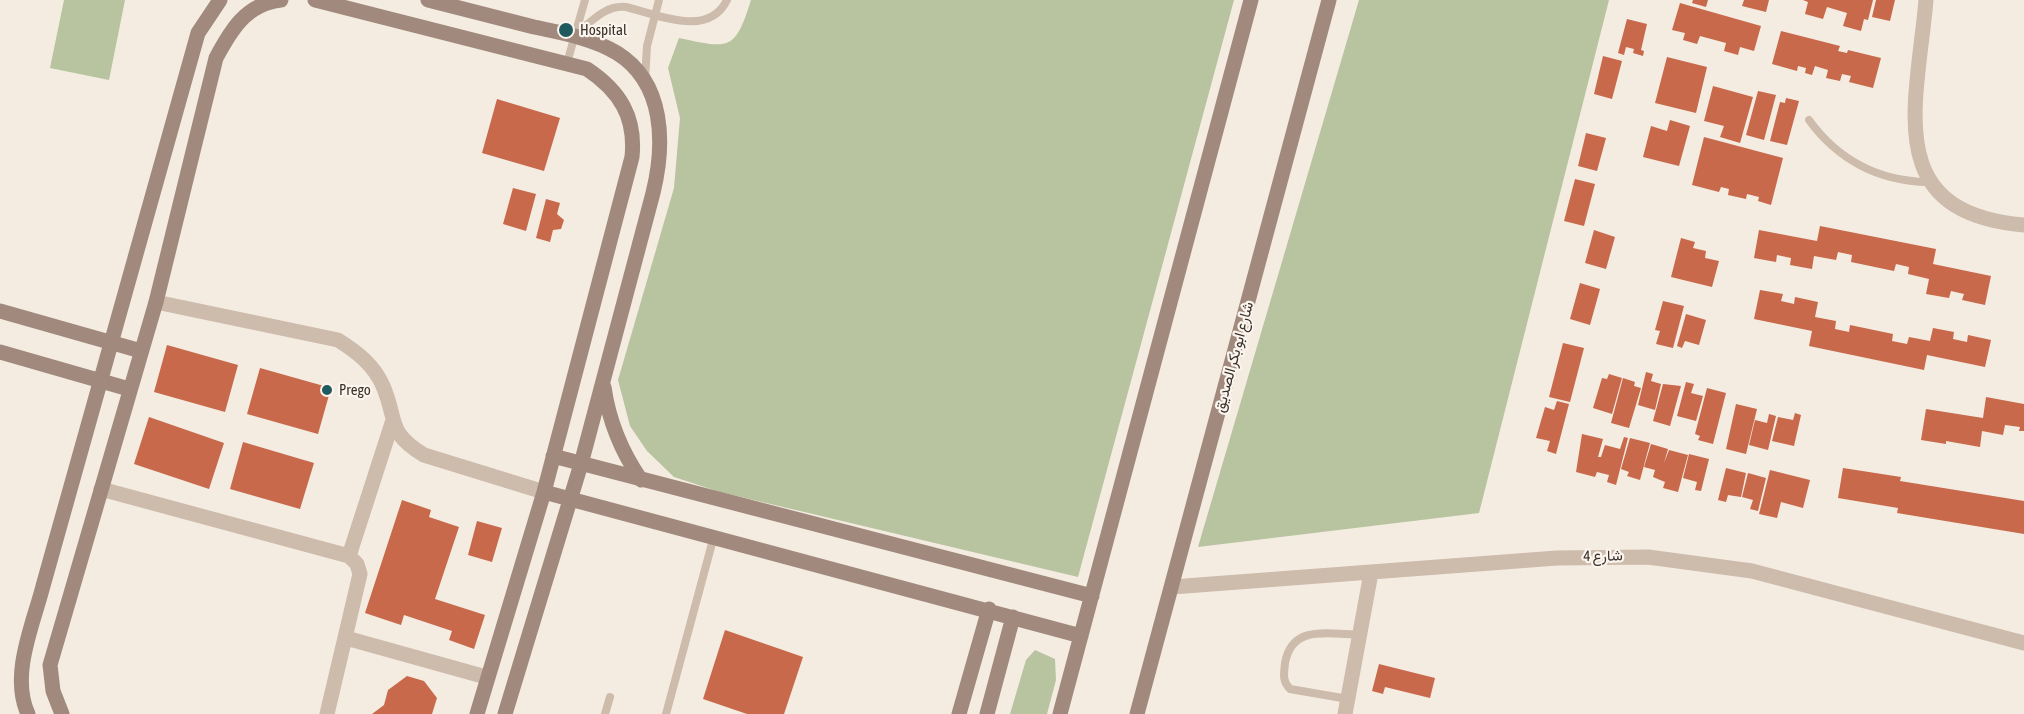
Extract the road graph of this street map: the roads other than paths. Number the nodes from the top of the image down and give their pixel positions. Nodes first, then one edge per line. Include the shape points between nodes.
1 (220, 0) edge
2 (281, 0) edge
3 (315, 0) edge
4 (428, 0) edge
5 (585, 0) edge
6 (659, 0) edge
7 (727, 0) edge
8 (1251, 0) edge
9 (1329, 0) edge
10 (1926, 0) edge
11 (655, 14) junction
12 (574, 36) junction
13 (567, 63) junction
14 (645, 80) junction
15 (1809, 120) dead end
16 (1929, 182) junction
17 (2024, 225) edge
18 (156, 302) junction
19 (0, 310) edge
20 (112, 343) junction
21 (141, 351) junction
22 (0, 352) edge
23 (603, 381) junction
24 (101, 382) junction
25 (129, 389) junction
26 (392, 423) junction
27 (553, 456) junction
28 (581, 464) junction
29 (641, 480) junction
30 (101, 489) junction
31 (544, 492) junction
32 (570, 499) junction
33 (715, 536) junction
34 (349, 556) junction
35 (1371, 573) junction
36 (1172, 587) junction
37 (1092, 596) junction
38 (989, 609) junction
39 (1013, 616) junction
40 (1360, 635) junction
41 (1081, 636) junction
42 (346, 638) junction
43 (2024, 643) edge
44 (486, 677) junction
45 (610, 697) dead end
46 (1347, 706) edge
47 (28, 714) edge
48 (62, 714) edge
49 (327, 714) edge
50 (477, 714) edge
51 (505, 714) edge
52 (605, 714) edge
53 (666, 714) edge
54 (959, 714) edge
55 (987, 714) edge
56 (1060, 714) edge
57 (1137, 714) edge

1 - 20 street via 198,33
2 - 18 street via 250,10 232,28 216,58
3 - 13 street
4 - 12 street
5 - 12 lane
6 - 11 lane
7 - 11 lane via 713,16 697,22
8 - 37 street
9 - 36 street, شارع ابو بكر الصديق
10 - 16 street via 1916,140 1919,162
11 - 12 lane via 614,7
11 - 14 lane via 647,46
12 - 13 lane
12 - 14 street via 618,54
13 - 27 street via 587,69 620,97 634,137 632,158
14 - 23 street via 659,120 659,168
15 - 16 lane via 1834,149 1858,165 1899,180
16 - 17 street via 1944,200 1964,212
18 - 21 street
18 - 26 street via 338,340 372,367 383,385
19 - 20 street
20 - 21 street
20 - 24 street
21 - 25 street
22 - 24 street
23 - 28 street
23 - 29 street via 619,443
24 - 25 street
24 - 47 street via 21,668 22,702
25 - 30 street
26 - 31 street via 424,455
26 - 34 street
27 - 28 street
27 - 31 street
28 - 29 street
28 - 32 street
29 - 37 street
30 - 34 street
30 - 48 street via 50,665 52,691
31 - 32 street
31 - 44 street
32 - 33 street
32 - 51 street
33 - 38 street
33 - 53 lane
34 - 42 street via 360,574
35 - 36 street, شارع 4
35 - 40 street
35 - 43 street, شارع 4 via 1588,556 1687,560 1768,575
36 - 57 street, شارع ابو بكر الصديق
37 - 41 street
38 - 39 street
38 - 54 street
39 - 41 street
39 - 55 street
40 - 46 street
40 - 46 lane via 1310,634 1290,646 1286,658 1283,677 1290,689
41 - 56 street
42 - 44 street
42 - 49 street
44 - 50 street
45 - 52 lane

